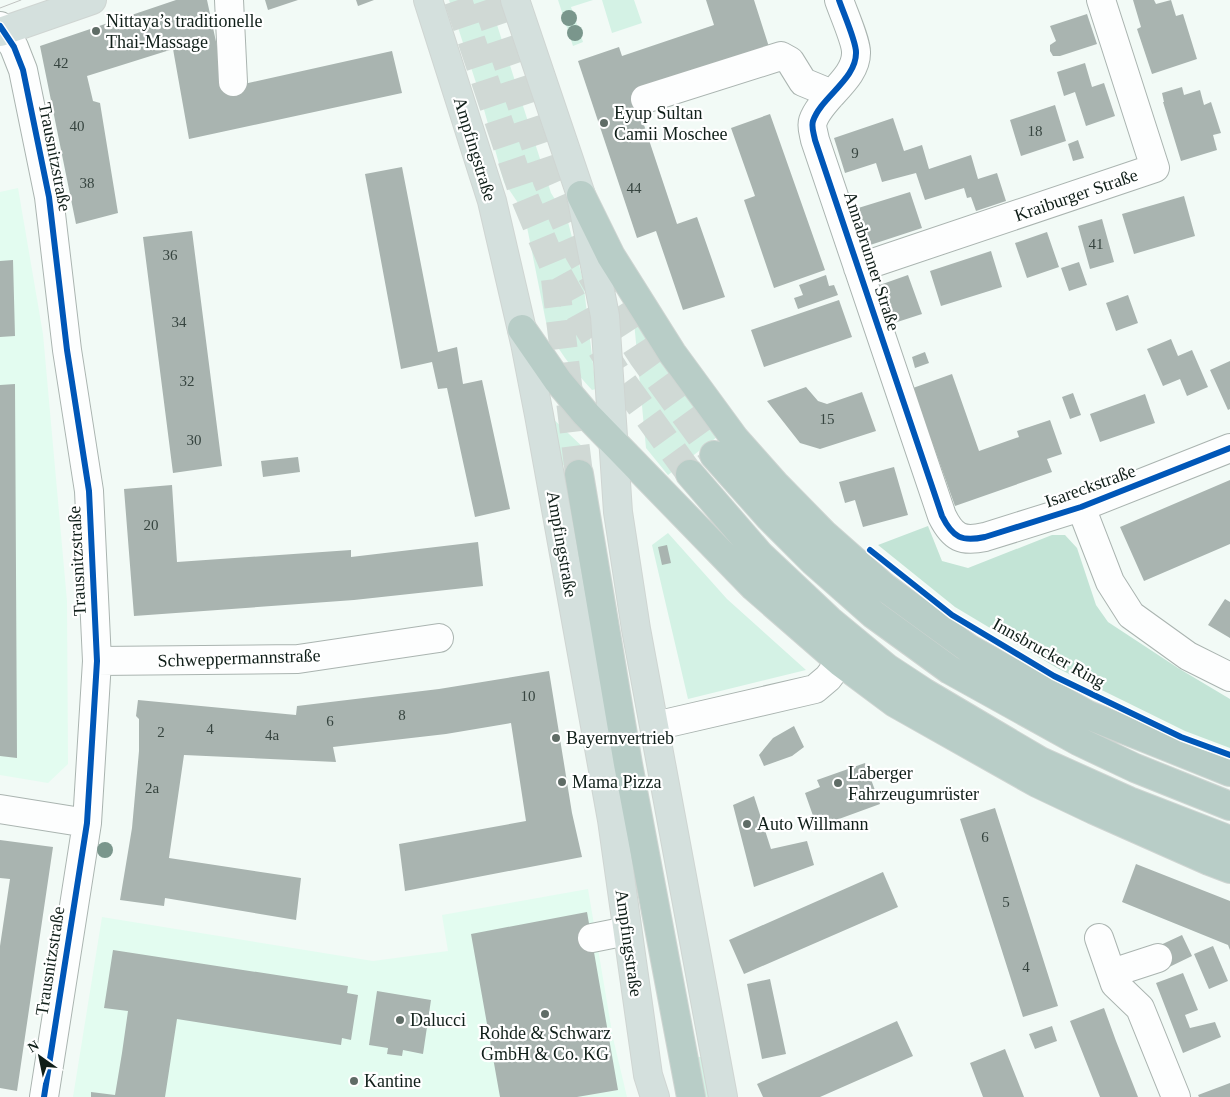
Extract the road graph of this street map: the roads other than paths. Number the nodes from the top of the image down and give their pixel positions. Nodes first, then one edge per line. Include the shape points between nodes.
1 (92, 0) edge
2 (228, 0) edge
3 (428, 0) edge
4 (515, 0) edge
5 (838, 0) edge
6 (1101, 0) edge
7 (1, 30) edge
8 (233, 82) dead end
9 (832, 94) junction
10 (645, 99) dead end
11 (581, 196) junction
12 (858, 268) junction
13 (522, 329) junction
14 (614, 442) junction
15 (1230, 448) edge
16 (714, 455) tunnel mouth
17 (579, 474) tunnel mouth
18 (690, 474) tunnel mouth
19 (1082, 507) junction
20 (957, 536) joint
21 (439, 638) dead end
22 (97, 661) junction
23 (840, 662) junction
24 (1230, 677) edge
25 (654, 726) junction
26 (1230, 772) edge
27 (1230, 806) edge
28 (0, 810) edge
29 (87, 823) junction
30 (1230, 840) edge
31 (1230, 868) edge
32 (627, 931) junction
33 (592, 938) dead end
34 (1100, 938) dead end
35 (1158, 958) dead end
36 (1112, 973) junction
37 (44, 1097) edge
38 (655, 1097) edge
39 (691, 1097) edge
40 (723, 1097) edge
41 (1176, 1097) edge

1 - 7 main road
2 - 8 street
3 - 13 main road, Ampfingstraße via 492,201
4 - 11 main road
5 - 9 street, Annabrunner Straße via 856,53 852,68
6 - 12 street, Kraiburger Straße via 1155,168
7 - 22 street, Trausnitzstraße via 14,47 23,70 49,197 67,350 89,491
9 - 10 street via 803,82 790,61 781,56
9 - 12 street, Annabrunner Straße via 812,127
11 - 14 main road via 605,316
11 - 26 highway via 612,256 672,354 735,439 824,534 884,587 968,648 1088,715
12 - 20 street, Annabrunner Straße via 942,516
13 - 14 highway via 558,381
13 - 32 main road, Ampfingstraße via 612,820
14 - 23 highway via 754,588
14 - 25 main road via 618,512
15 - 19 street, Isareckstraße
16 - 27 highway via 813,561 873,614 950,670 1078,742
17 - 39 highway via 630,773
18 - 30 highway via 760,555 829,620 887,668 1040,761 1129,801
19 - 20 street, Isareckstraße via 985,537 971,540
19 - 24 street via 1110,582 1131,615 1188,656
21 - 22 street, Schweppermannstraße via 298,659
22 - 29 street, Trausnitzstraße
23 - 25 street via 815,689
23 - 31 highway via 895,703 1037,783
25 - 40 main road
28 - 29 street
29 - 37 street, Trausnitzstraße
32 - 33 street
32 - 38 main road, Ampfingstraße via 648,1075
34 - 36 street
35 - 36 street
36 - 41 street via 1116,984 1140,1008

